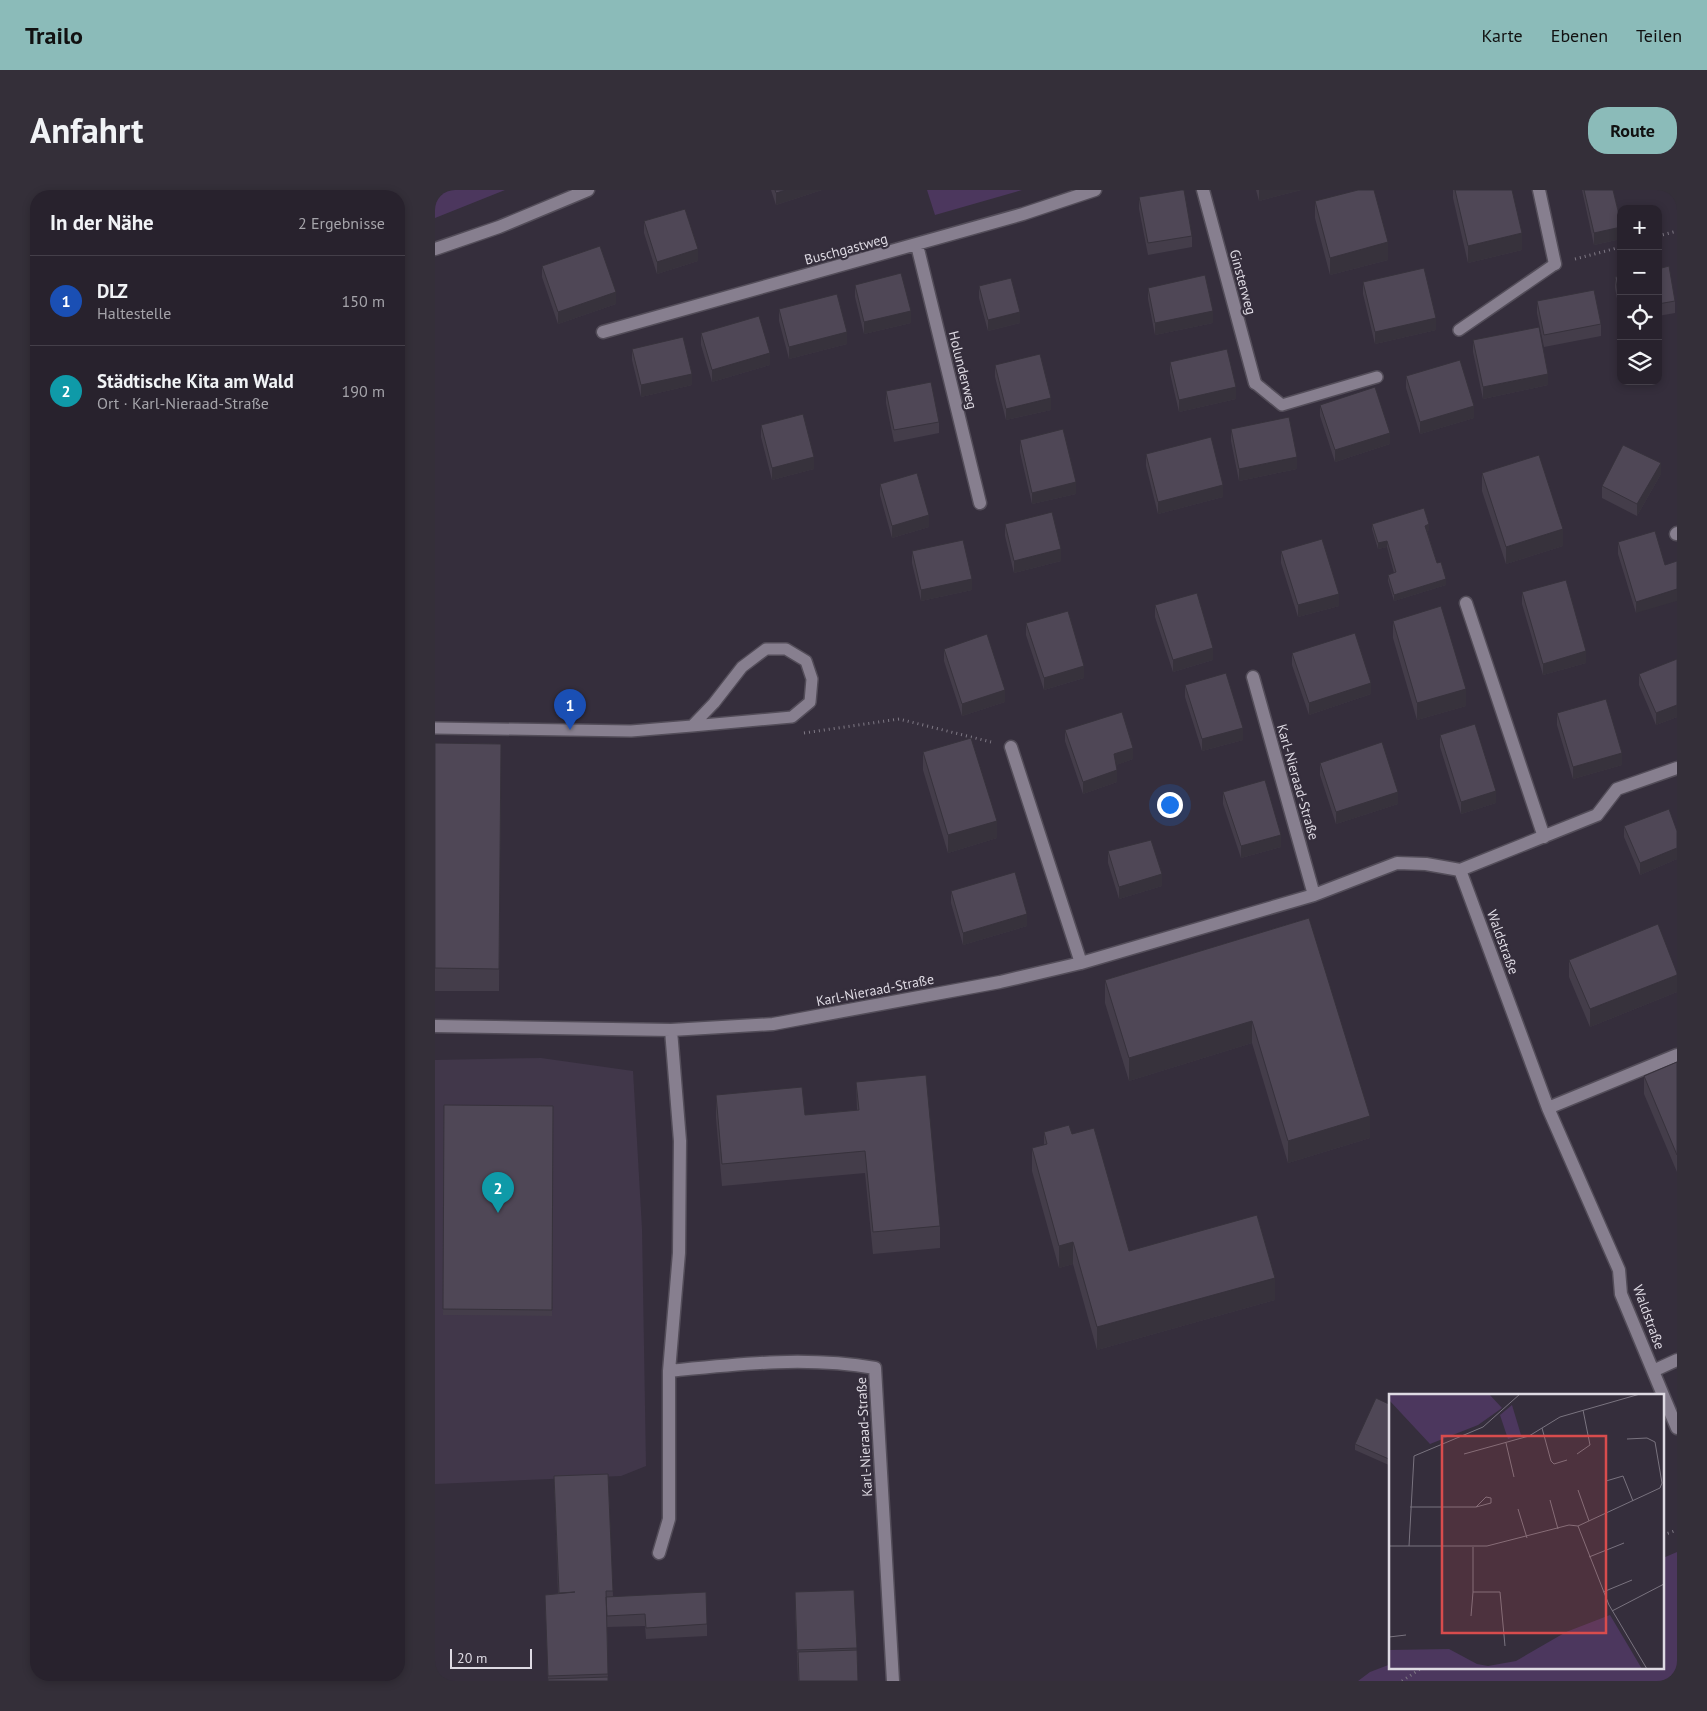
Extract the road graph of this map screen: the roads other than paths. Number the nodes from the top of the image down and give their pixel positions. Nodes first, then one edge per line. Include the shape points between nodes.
1 (588, 190) edge
2 (1095, 190) edge
3 (1203, 190) edge
4 (1539, 190) edge
5 (917, 245) junction
6 (435, 249) edge
7 (1555, 264) joint
8 (1459, 330) dead end
9 (603, 332) dead end
10 (1377, 377) dead end
11 (1255, 383) joint
12 (980, 503) dead end
13 (1466, 603) dead end
14 (1253, 677) dead end
15 (692, 726) junction
16 (435, 728) edge
17 (1011, 747) road end
18 (1677, 768) edge
19 (1543, 837) junction
20 (1460, 870) junction
21 (1315, 895) junction
22 (1081, 964) junction
23 (435, 1026) edge
24 (671, 1030) junction
25 (1677, 1055) edge
26 (1548, 1108) junction
27 (1677, 1360) edge
28 (669, 1371) junction
29 (1653, 1371) junction
30 (1663, 1394) edge
31 (1665, 1400) edge
32 (1677, 1428) edge
33 (659, 1553) dead end
34 (893, 1681) edge

1 - 6 street
2 - 5 street, Buschgastweg
3 - 11 street, Ginsterweg
4 - 7 street
5 - 9 street, Buschgastweg
5 - 12 street, Holunderweg
7 - 8 lane
10 - 11 lane via 1282,405
13 - 19 street
14 - 21 street, Karl-Nieraad-Straße
15 - 15 lane via 742,668 766,650 786,648 806,662 812,680 810,702 792,717
15 - 16 lane via 631,731
17 - 22 street
18 - 19 street via 1617,789 1597,815
19 - 20 street
20 - 21 street, Karl-Nieraad-Straße via 1397,863
20 - 26 street, Waldstraße
21 - 22 street, Karl-Nieraad-Straße
22 - 24 street, Karl-Nieraad-Straße via 773,1024
23 - 24 street, Karl-Nieraad-Straße
24 - 28 street via 680,1141 679,1253
25 - 26 street
26 - 29 street, Waldstraße via 1619,1270 1621,1294
27 - 29 street, Waldstraße
28 - 33 street via 669,1519
28 - 34 street, Karl-Nieraad-Straße via 750,1362 821,1361 875,1368
29 - 30 street, Waldstraße
31 - 32 street, Waldstraße

